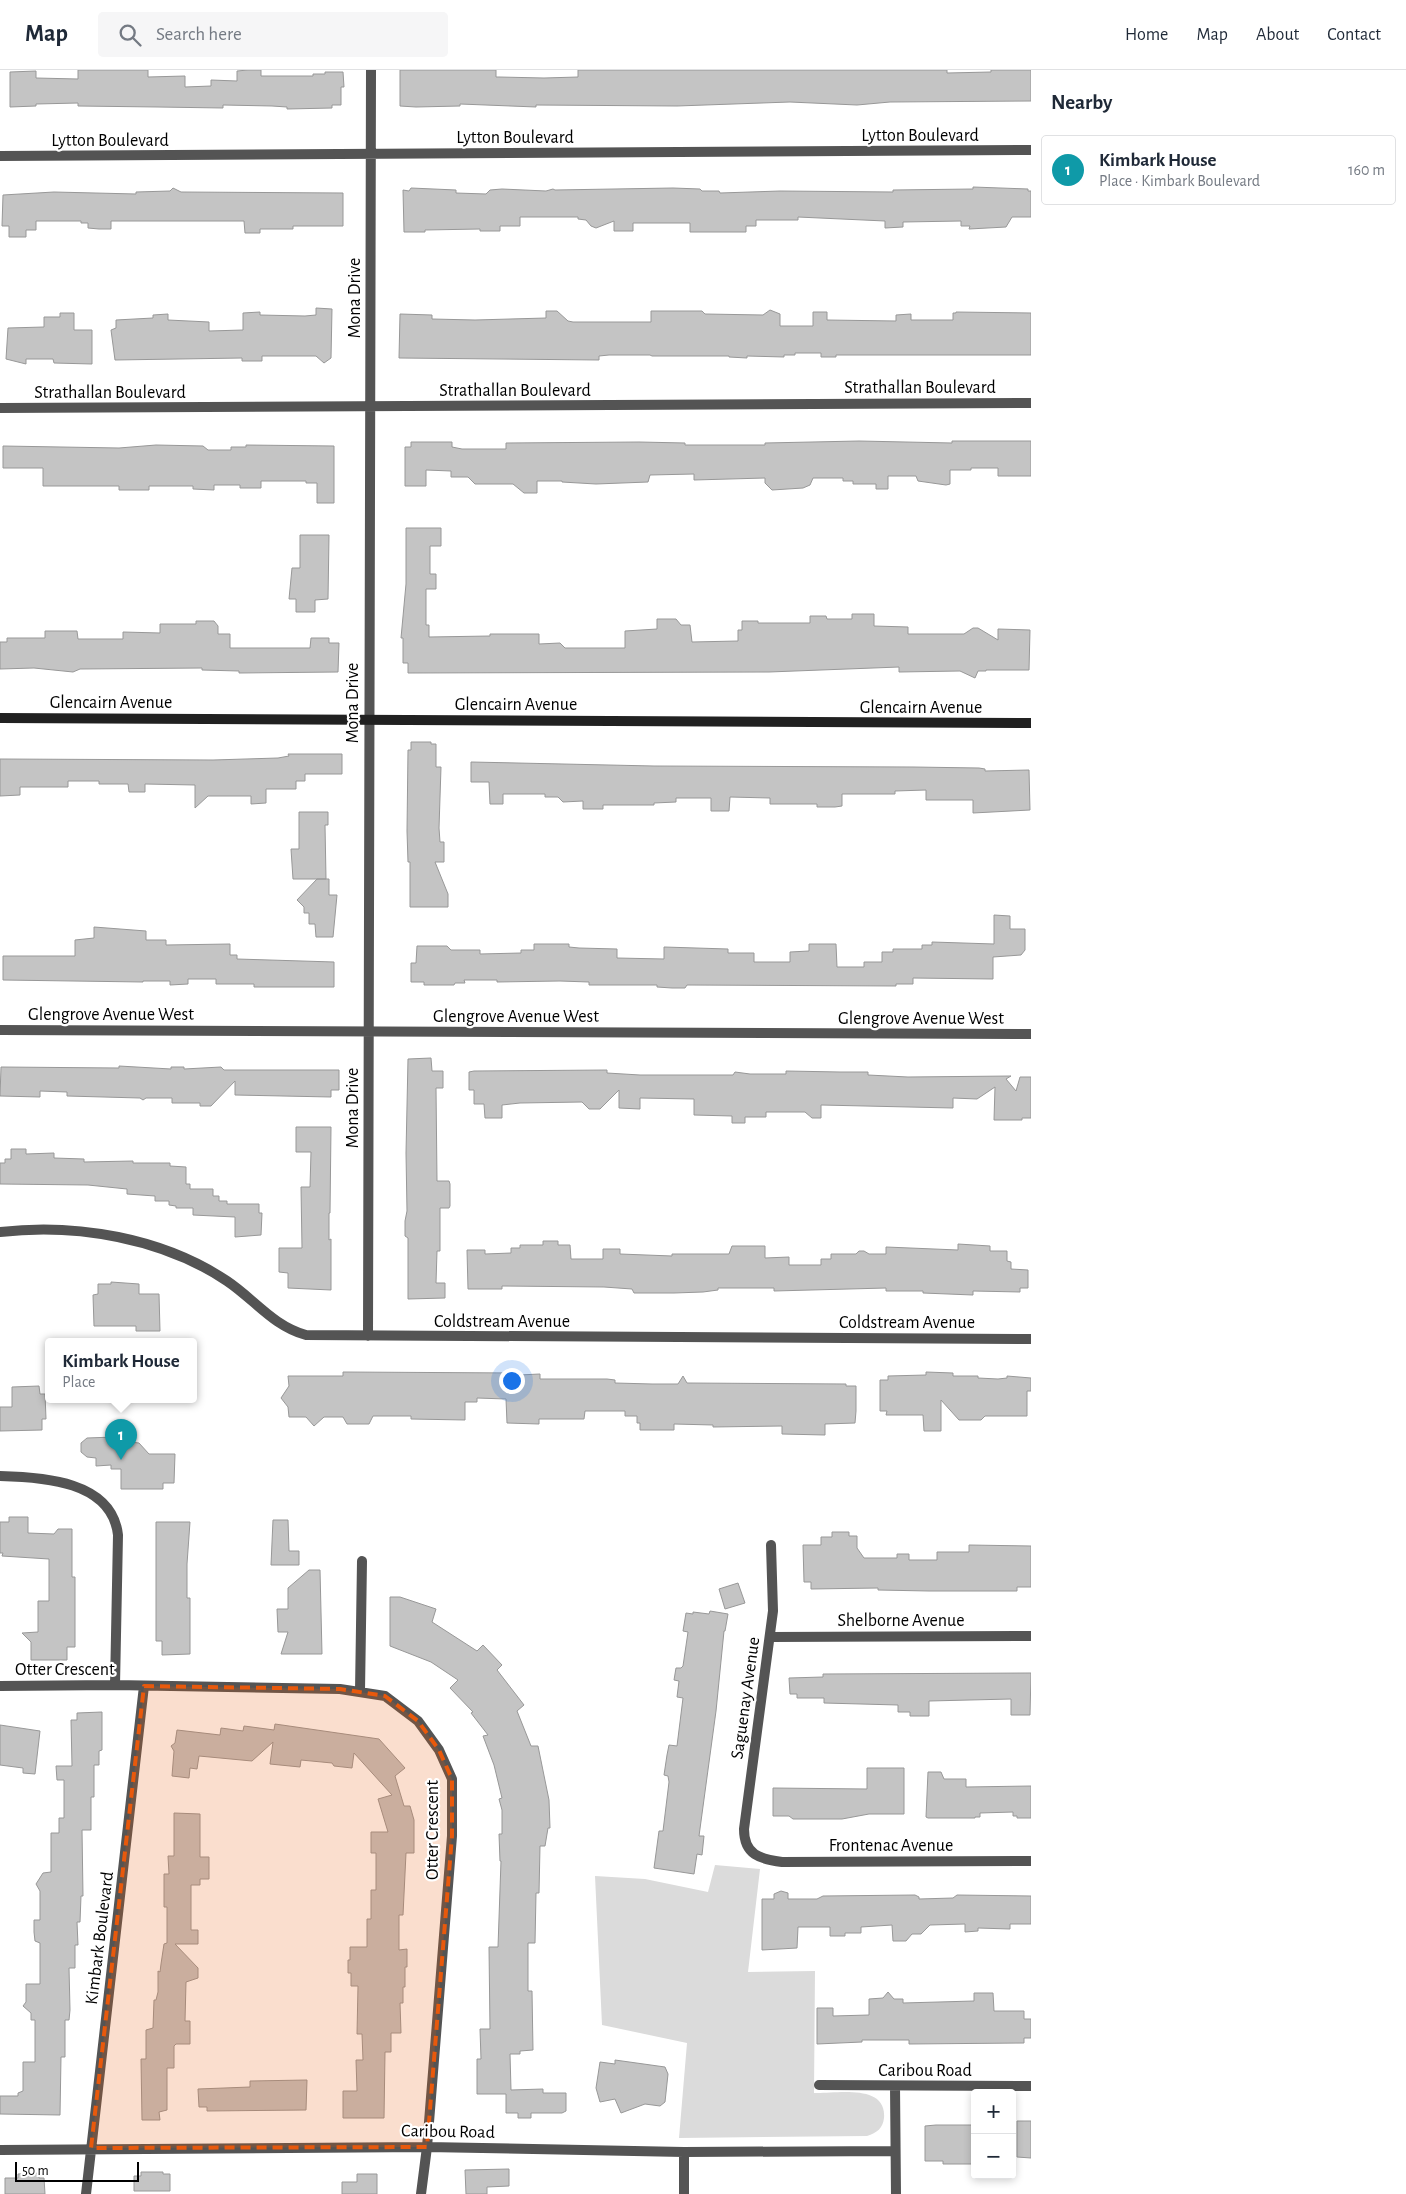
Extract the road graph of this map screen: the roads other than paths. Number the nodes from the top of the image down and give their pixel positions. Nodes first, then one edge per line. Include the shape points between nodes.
1 (372, 70) edge
2 (1031, 150) edge
3 (372, 155) junction
4 (0, 156) edge
5 (1031, 403) edge
6 (370, 407) junction
7 (0, 408) edge
8 (0, 718) edge
9 (368, 719) junction
10 (1031, 723) edge
11 (0, 1030) edge
12 (369, 1031) junction
13 (1031, 1034) edge
14 (0, 1232) edge
15 (368, 1336) junction
16 (1031, 1339) edge
17 (0, 1476) edge
18 (771, 1545) dead end
19 (362, 1561) dead end
20 (1031, 1636) edge
21 (770, 1637) junction
22 (115, 1685) junction
23 (0, 1686) edge
24 (144, 1686) junction
25 (360, 1691) junction
26 (752, 1853) joint
27 (1031, 1860) edge
28 (819, 2085) dead end
29 (895, 2086) junction
30 (1031, 2086) edge
31 (426, 2147) junction
32 (91, 2148) junction
33 (0, 2150) edge
34 (896, 2151) junction
35 (684, 2152) junction
36 (86, 2194) edge
37 (420, 2194) edge
38 (684, 2194) edge
39 (896, 2194) edge

1 - 3 street, Mona Drive
2 - 3 street, Lytton Boulevard
3 - 4 street, Lytton Boulevard
3 - 6 street, Mona Drive
5 - 6 street, Strathallan Boulevard
6 - 7 street, Strathallan Boulevard
6 - 9 street, Mona Drive
8 - 9 street, Glencairn Avenue
9 - 10 street, Glencairn Avenue
9 - 12 street, Mona Drive
11 - 12 street, Glengrove Avenue West
12 - 13 street, Glengrove Avenue West
12 - 15 street, Mona Drive
14 - 15 street, Coldstream Avenue via 70,1230 138,1242 199,1265 228,1282 292,1331 314,1335
15 - 16 street, Coldstream Avenue
17 - 22 street via 58,1480 94,1496 114,1515 118,1535
18 - 21 street, Saguenay Avenue via 773,1611
19 - 25 street
20 - 21 street, Shelborne Avenue
21 - 26 street, Saguenay Avenue via 744,1829 744,1840
22 - 23 street, Otter Crescent
22 - 24 street, Otter Crescent
24 - 25 street, Otter Crescent
24 - 32 street, Kimbark Boulevard
25 - 31 street, Otter Crescent via 386,1696 418,1721 439,1750 452,1779 452,1836
26 - 27 street, Frontenac Avenue via 782,1862
28 - 29 street, Caribou Road
29 - 30 street, Caribou Road
29 - 34 street
31 - 32 street, Caribou Road
31 - 35 street, Caribou Road
31 - 37 street, Otter Crescent
32 - 33 street, Caribou Road
32 - 36 street, Kimbark Boulevard
34 - 35 street, Caribou Road
34 - 39 street
35 - 38 street

